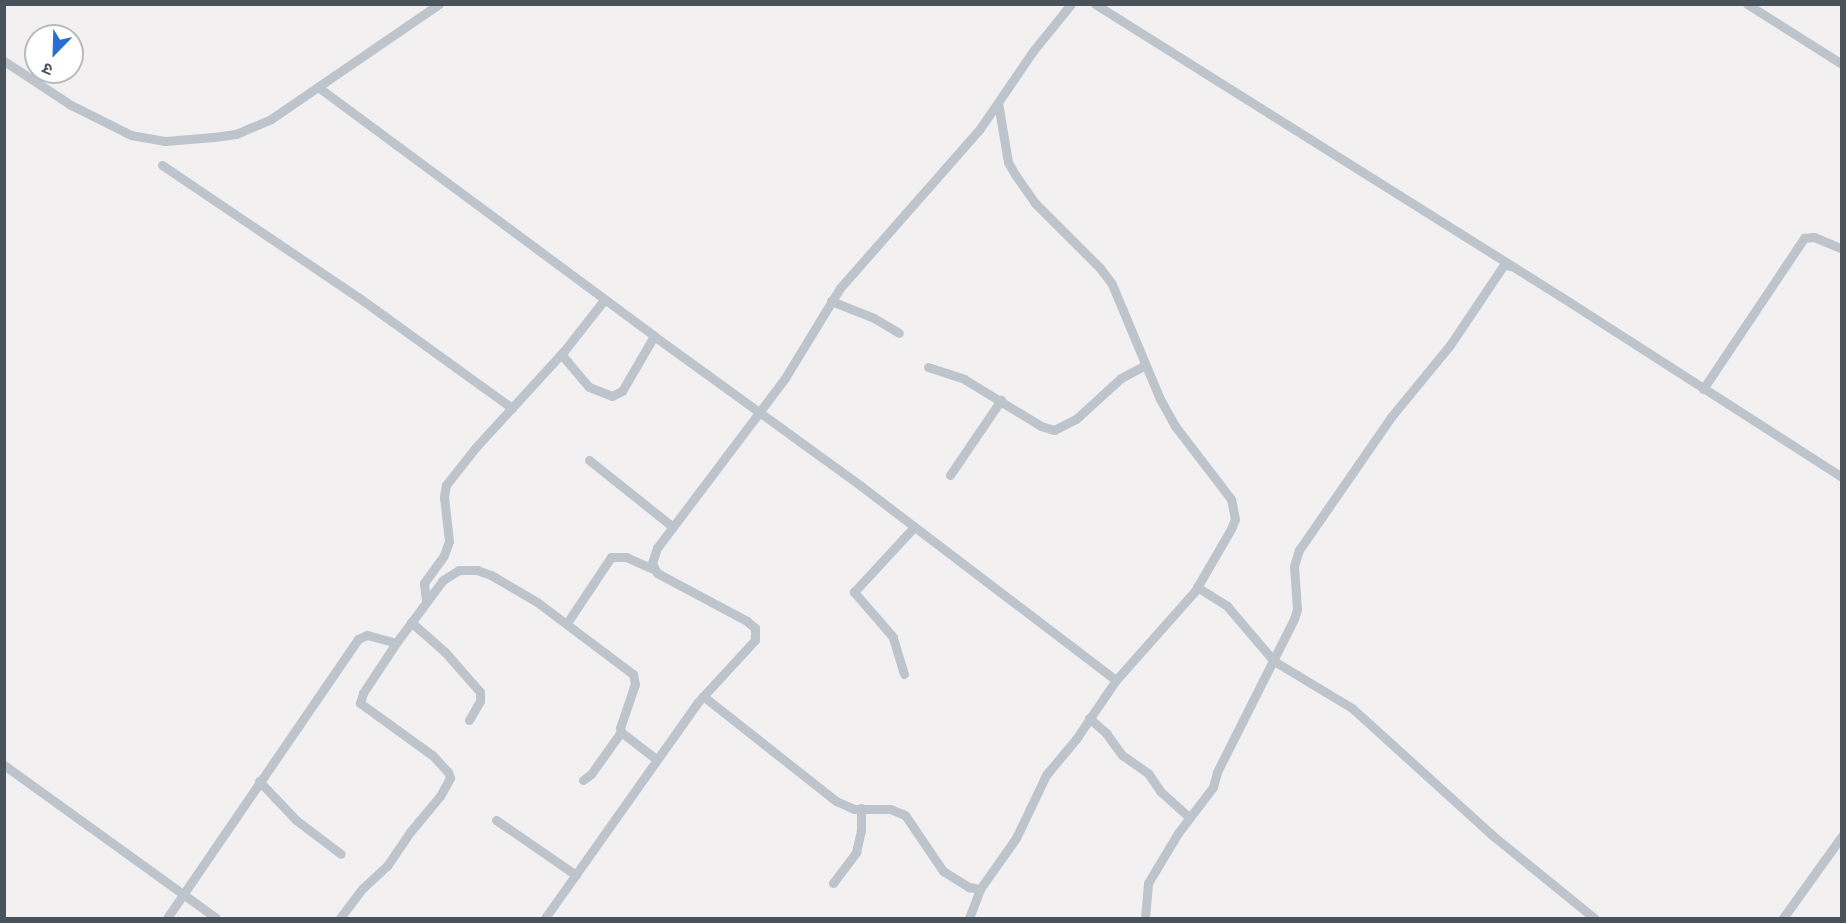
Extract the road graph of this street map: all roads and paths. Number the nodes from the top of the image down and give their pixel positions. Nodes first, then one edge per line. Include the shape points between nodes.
1 (439, 4) edge
2 (1071, 4) edge
3 (1095, 4) edge
4 (1747, 4) edge
5 (4, 61) edge
6 (1842, 64) edge
7 (318, 87) junction
8 (998, 103) junction
9 (162, 165) dead end
10 (1840, 247) edge
11 (1506, 266) junction
12 (604, 300) junction
13 (831, 301) junction
14 (899, 333) dead end
15 (654, 336) junction
16 (561, 354) junction
17 (1144, 366) junction
18 (928, 367) dead end
19 (1703, 389) junction
20 (1001, 400) junction
21 (512, 408) junction
22 (759, 412) junction
23 (589, 460) dead end
24 (950, 475) dead end
25 (1842, 477) edge
26 (673, 527) junction
27 (914, 527) junction
28 (653, 569) junction
29 (1197, 587) junction
30 (426, 600) junction
31 (411, 622) junction
32 (567, 623) junction
33 (396, 643) junction
34 (1274, 661) junction
35 (904, 674) dead end
36 (1116, 680) junction
37 (704, 696) junction
38 (1089, 718) junction
39 (469, 720) dead end
40 (621, 732) junction
41 (656, 759) junction
42 (4, 765) edge
43 (583, 780) dead end
44 (259, 781) junction
45 (861, 808) junction
46 (1190, 818) junction
47 (496, 820) dead end
48 (1842, 836) edge
49 (340, 854) dead end
50 (576, 875) junction
51 (833, 883) dead end
52 (980, 889) junction
53 (184, 896) junction
54 (167, 918) edge
55 (216, 918) edge
56 (342, 918) edge
57 (545, 918) edge
58 (969, 918) edge
59 (1145, 918) edge
60 (1594, 918) edge
61 (1783, 918) edge

1 - 7 street
2 - 8 street
3 - 11 street
4 - 6 street
5 - 7 street via 109,125 165,141 256,128
7 - 12 street
8 - 13 street via 964,148
8 - 17 street via 1008,162 1035,203 1112,284
9 - 21 street via 367,303
10 - 19 street via 1814,237 1804,238
11 - 19 street
11 - 34 street via 1450,345 1391,417 1299,550 1294,566 1297,609
12 - 15 street
12 - 16 street
13 - 14 street
13 - 22 street via 785,378
15 - 16 street via 622,391 612,396 589,387
15 - 22 street
16 - 21 street
17 - 20 street via 1121,378 1076,419 1054,430
17 - 29 street via 1175,426 1234,508 1231,530
18 - 20 street via 964,379
19 - 25 street
20 - 24 street
21 - 30 street via 446,485 448,541 444,555 424,584
22 - 26 street
22 - 27 street
23 - 26 street
26 - 28 street via 653,557
27 - 35 street via 854,592 893,638
27 - 36 street
28 - 32 street via 626,557 611,557
28 - 37 street via 662,578 755,628 753,644
29 - 34 street via 1227,606
29 - 36 street
30 - 31 street
30 - 32 street via 449,574 477,570
31 - 33 street
31 - 39 street via 445,652 480,692 480,701
32 - 40 street via 633,674 635,684
33 - 44 street via 367,635 358,639
33 - 56 street via 360,703 432,755 450,778 387,866 363,888
34 - 46 street via 1213,786
34 - 60 street via 1352,708 1492,835
36 - 38 street
37 - 41 street
37 - 45 street via 836,801
38 - 46 street via 1122,755 1148,773 1160,791
38 - 52 street via 1046,775 1016,838
40 - 41 street
40 - 43 street
41 - 50 street
42 - 53 street
44 - 49 street via 296,820
44 - 53 street
45 - 51 street via 859,842 851,861
45 - 52 street via 890,809 905,815 944,870
46 - 59 street via 1148,883
47 - 50 street
48 - 61 street
50 - 57 street
52 - 58 street
53 - 54 street
53 - 55 street

